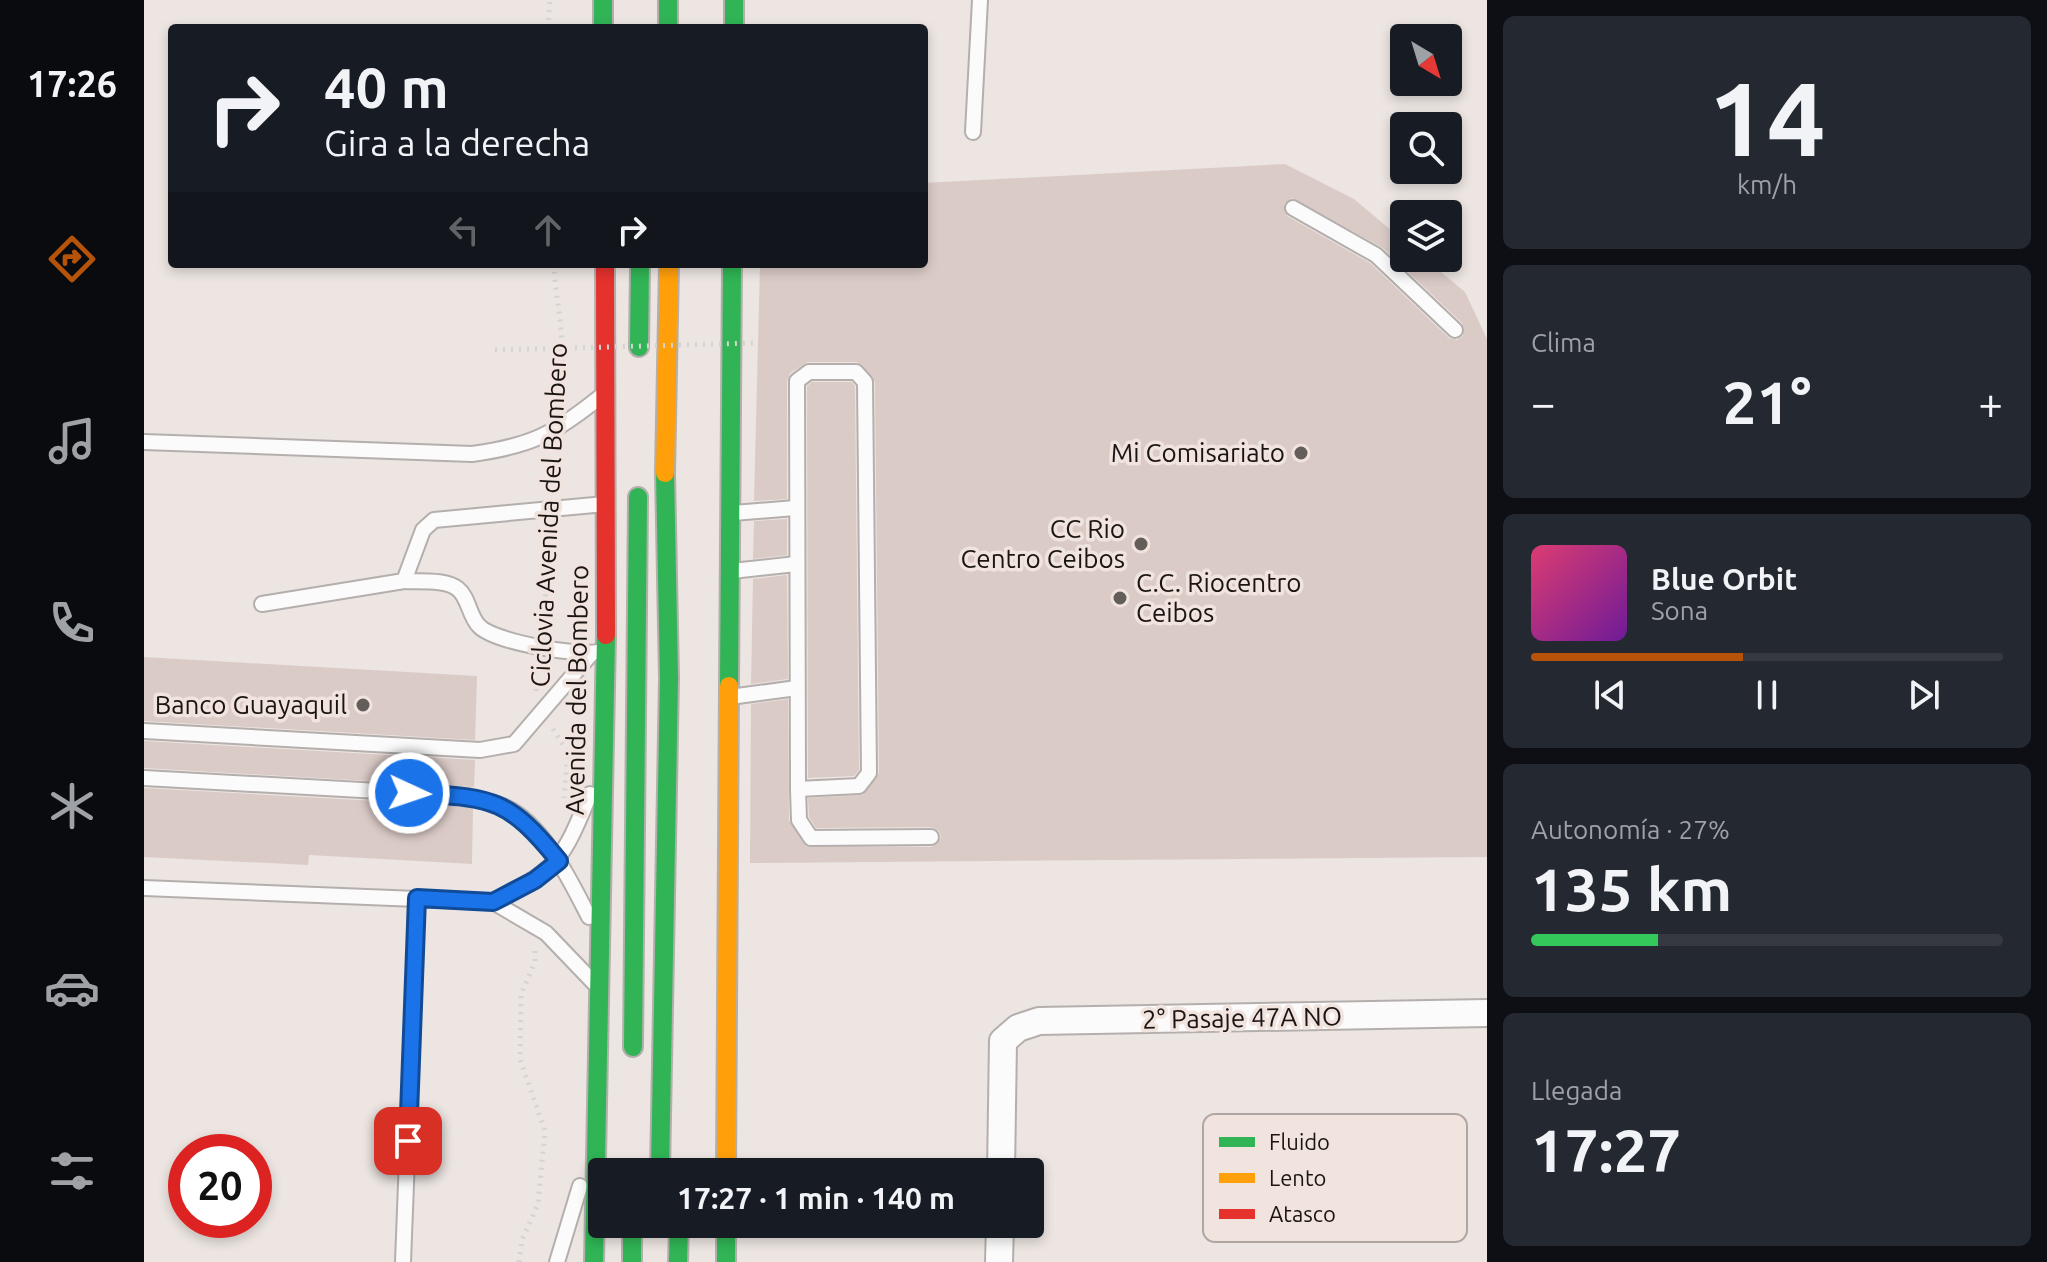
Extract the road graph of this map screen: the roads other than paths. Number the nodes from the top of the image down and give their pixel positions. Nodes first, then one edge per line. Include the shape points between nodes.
1 (603, 0) edge
2 (668, 0) edge
3 (734, 0) edge
4 (980, 0) edge
5 (603, 24) edge
6 (668, 24) edge
7 (734, 24) edge
8 (973, 132) dead end
9 (1293, 208) dead end
10 (605, 268) edge
11 (640, 268) edge
12 (669, 268) edge
13 (687, 268) edge
14 (732, 268) edge
15 (1455, 330) dead end
16 (639, 360) dead end
17 (686, 376) dead end
18 (607, 392) junction
19 (144, 442) edge
20 (638, 471) dead end
21 (685, 503) dead end
22 (606, 504) junction
23 (795, 508) junction
24 (729, 513) junction
25 (796, 564) junction
26 (728, 571) junction
27 (404, 581) junction
28 (262, 604) dead end
29 (599, 651) junction
30 (797, 688) junction
31 (728, 697) junction
32 (144, 731) edge
33 (601, 768) junction
34 (144, 778) edge
35 (798, 789) junction
36 (931, 837) dead end
37 (559, 861) junction
38 (144, 888) edge
39 (417, 898) junction
40 (493, 902) junction
41 (598, 933) junction
42 (597, 986) junction
43 (1487, 1013) edge
44 (633, 1060) dead end
45 (597, 1116) junction
46 (660, 1158) edge
47 (679, 1158) edge
48 (726, 1158) edge
49 (1001, 1158) edge
50 (632, 1238) edge
51 (660, 1238) edge
52 (679, 1238) edge
53 (726, 1238) edge
54 (1000, 1238) edge
55 (403, 1262) edge
56 (557, 1262) edge
57 (594, 1262) edge
58 (632, 1262) edge
59 (660, 1262) edge
60 (678, 1262) edge
61 (726, 1262) edge
62 (999, 1262) edge

1 - 5 main road
2 - 6 main road
3 - 7 main road
4 - 8 lane
9 - 15 lane via 1376,255
10 - 18 main road, Avenida del Bombero
11 - 16 main road
12 - 46 main road via 669,678
13 - 17 main road
14 - 24 main road
18 - 19 lane via 550,434 517,448 472,454
18 - 22 main road, Avenida del Bombero
20 - 44 main road
21 - 47 main road
22 - 27 lane via 434,520 423,530
22 - 29 main road, Avenida del Bombero
23 - 24 lane
23 - 25 lane
23 - 35 lane via 797,381 809,372 856,372 865,382 869,773 859,786
24 - 26 main road
25 - 26 lane
25 - 30 lane
26 - 31 main road
27 - 28 lane
27 - 29 lane via 460,589 482,630 537,645
29 - 32 lane via 514,744 480,750
29 - 33 main road, Avenida del Bombero
30 - 31 lane
30 - 35 lane
31 - 48 main road
33 - 37 lane
33 - 41 main road, Avenida del Bombero
34 - 37 lane via 468,796 507,807
35 - 36 lane via 799,820 811,838
37 - 40 lane
37 - 41 lane
38 - 39 lane
39 - 40 lane
39 - 55 lane
40 - 42 lane via 546,933
41 - 42 main road, Avenida del Bombero
42 - 45 main road, Avenida del Bombero
43 - 49 street, 2° Pasaje 47A NO via 1039,1021 1018,1028 1003,1041
45 - 56 lane
45 - 57 main road, Avenida del Bombero
50 - 58 main road
51 - 59 main road
52 - 60 main road
53 - 61 main road
54 - 62 street

